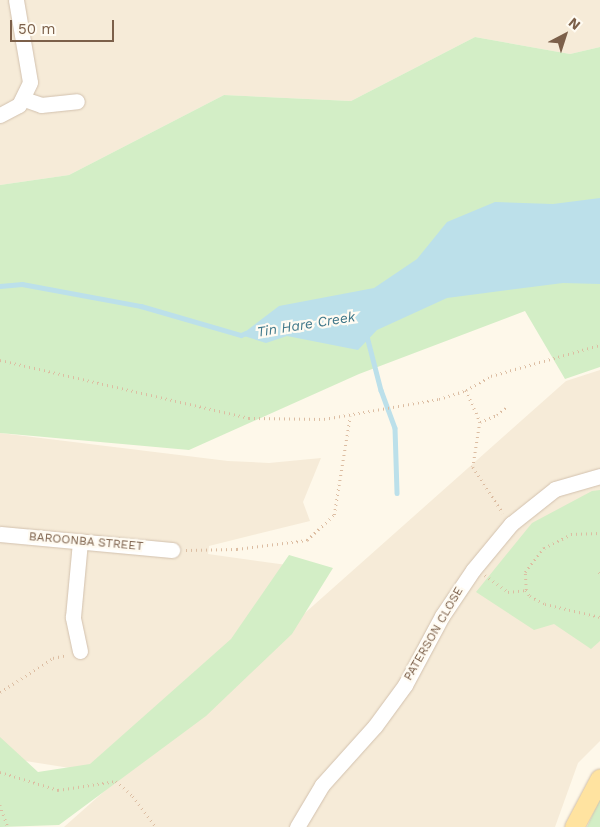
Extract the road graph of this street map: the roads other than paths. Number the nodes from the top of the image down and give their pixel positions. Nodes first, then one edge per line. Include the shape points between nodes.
1 (16, 0) edge
2 (24, 99) junction
3 (77, 101) dead end
4 (0, 115) edge
5 (600, 476) edge
6 (0, 534) edge
7 (80, 541) junction
8 (172, 550) road end
9 (80, 651) road end
10 (600, 778) edge
11 (297, 827) edge
12 (574, 827) edge

1 - 2 street via 30,82
2 - 3 street via 40,105
2 - 4 street
5 - 11 street, PATERSON CLOSE via 554,489 511,524 473,570 442,616 405,685 375,726 322,785
6 - 7 street, BAROONBA STREET
7 - 8 street, BAROONBA STREET
7 - 9 street via 73,617
10 - 12 main road

